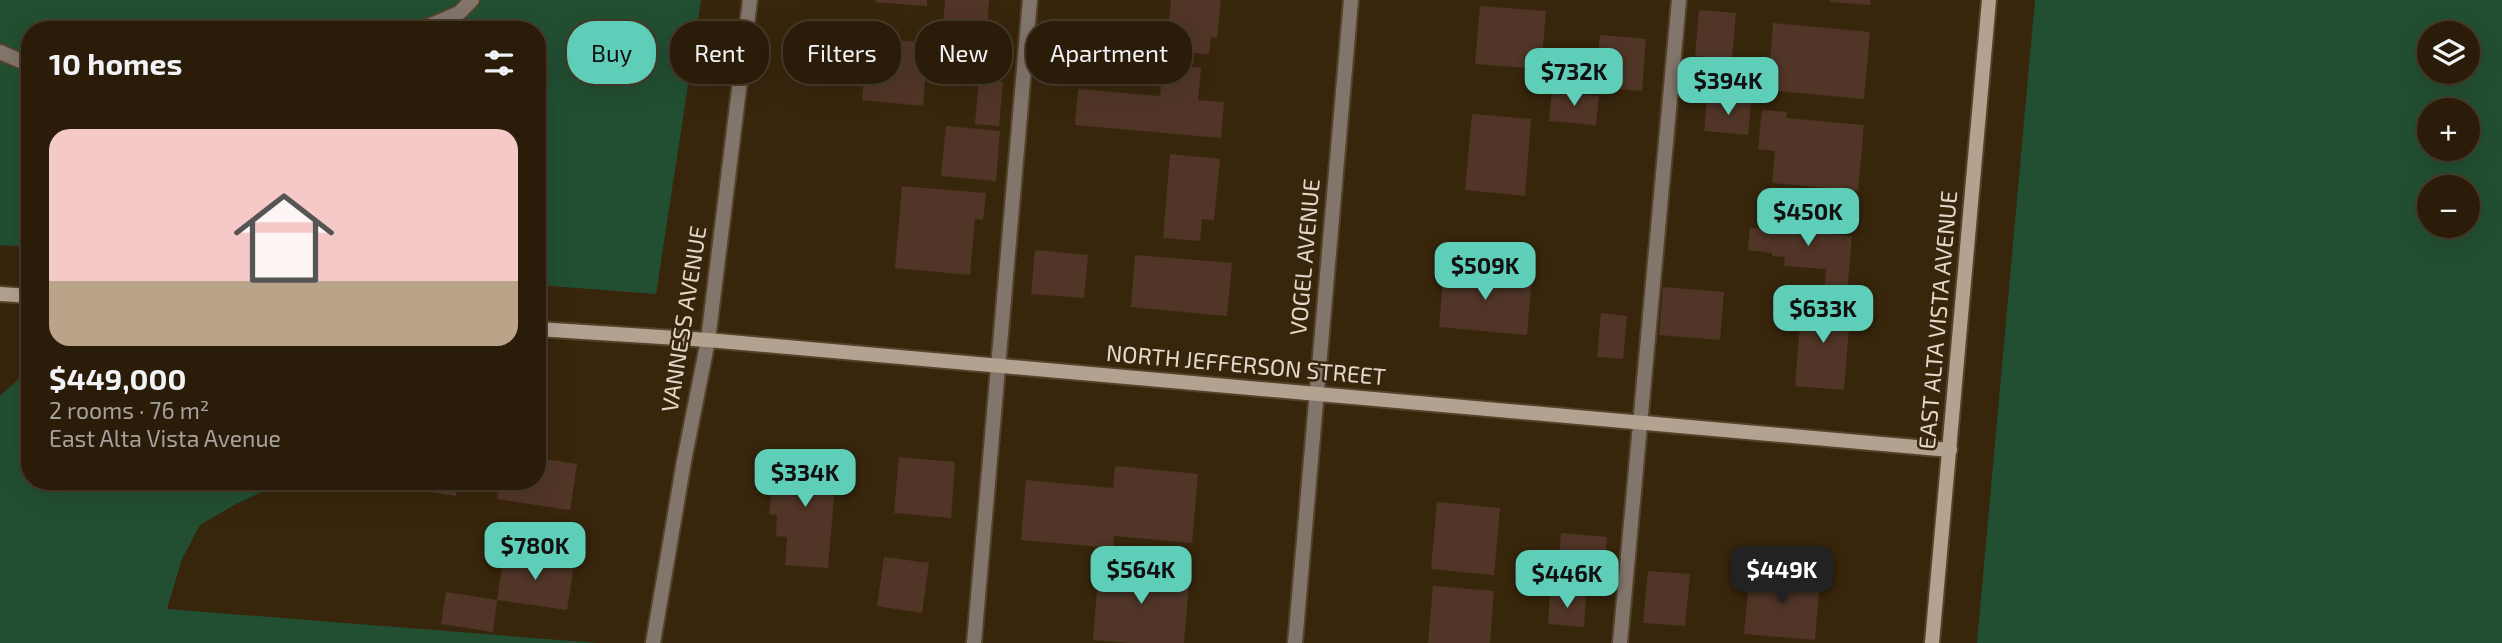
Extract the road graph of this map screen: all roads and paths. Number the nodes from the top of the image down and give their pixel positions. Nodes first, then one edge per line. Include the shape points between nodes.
1 (472, 0) edge
2 (750, 0) edge
3 (1030, 0) edge
4 (1351, 0) edge
5 (1679, 0) edge
6 (1989, 0) edge
7 (441, 21) edge
8 (0, 52) edge
9 (21, 61) edge
10 (0, 294) edge
11 (21, 295) edge
12 (546, 330) edge
13 (708, 340) junction
14 (998, 366) junction
15 (1316, 394) junction
16 (1640, 423) junction
17 (1950, 450) junction
18 (653, 643) edge
19 (974, 643) edge
20 (1294, 643) edge
21 (1620, 643) edge
22 (1932, 643) edge

1 - 7 street via 459,13
2 - 13 street, VANNESS AVENUE
3 - 14 street
4 - 15 street, VOGEL AVENUE
5 - 16 street
6 - 17 street, EAST ALTA VISTA AVENUE
8 - 9 street
10 - 11 street
12 - 13 street, NORTH JEFFERSON STREET
13 - 14 street, NORTH JEFFERSON STREET
13 - 18 street, VANNESS AVENUE
14 - 15 street, NORTH JEFFERSON STREET
14 - 19 street
15 - 16 street, NORTH JEFFERSON STREET
15 - 20 street, VOGEL AVENUE
16 - 17 street, NORTH JEFFERSON STREET
16 - 21 street
17 - 22 street, EAST ALTA VISTA AVENUE

